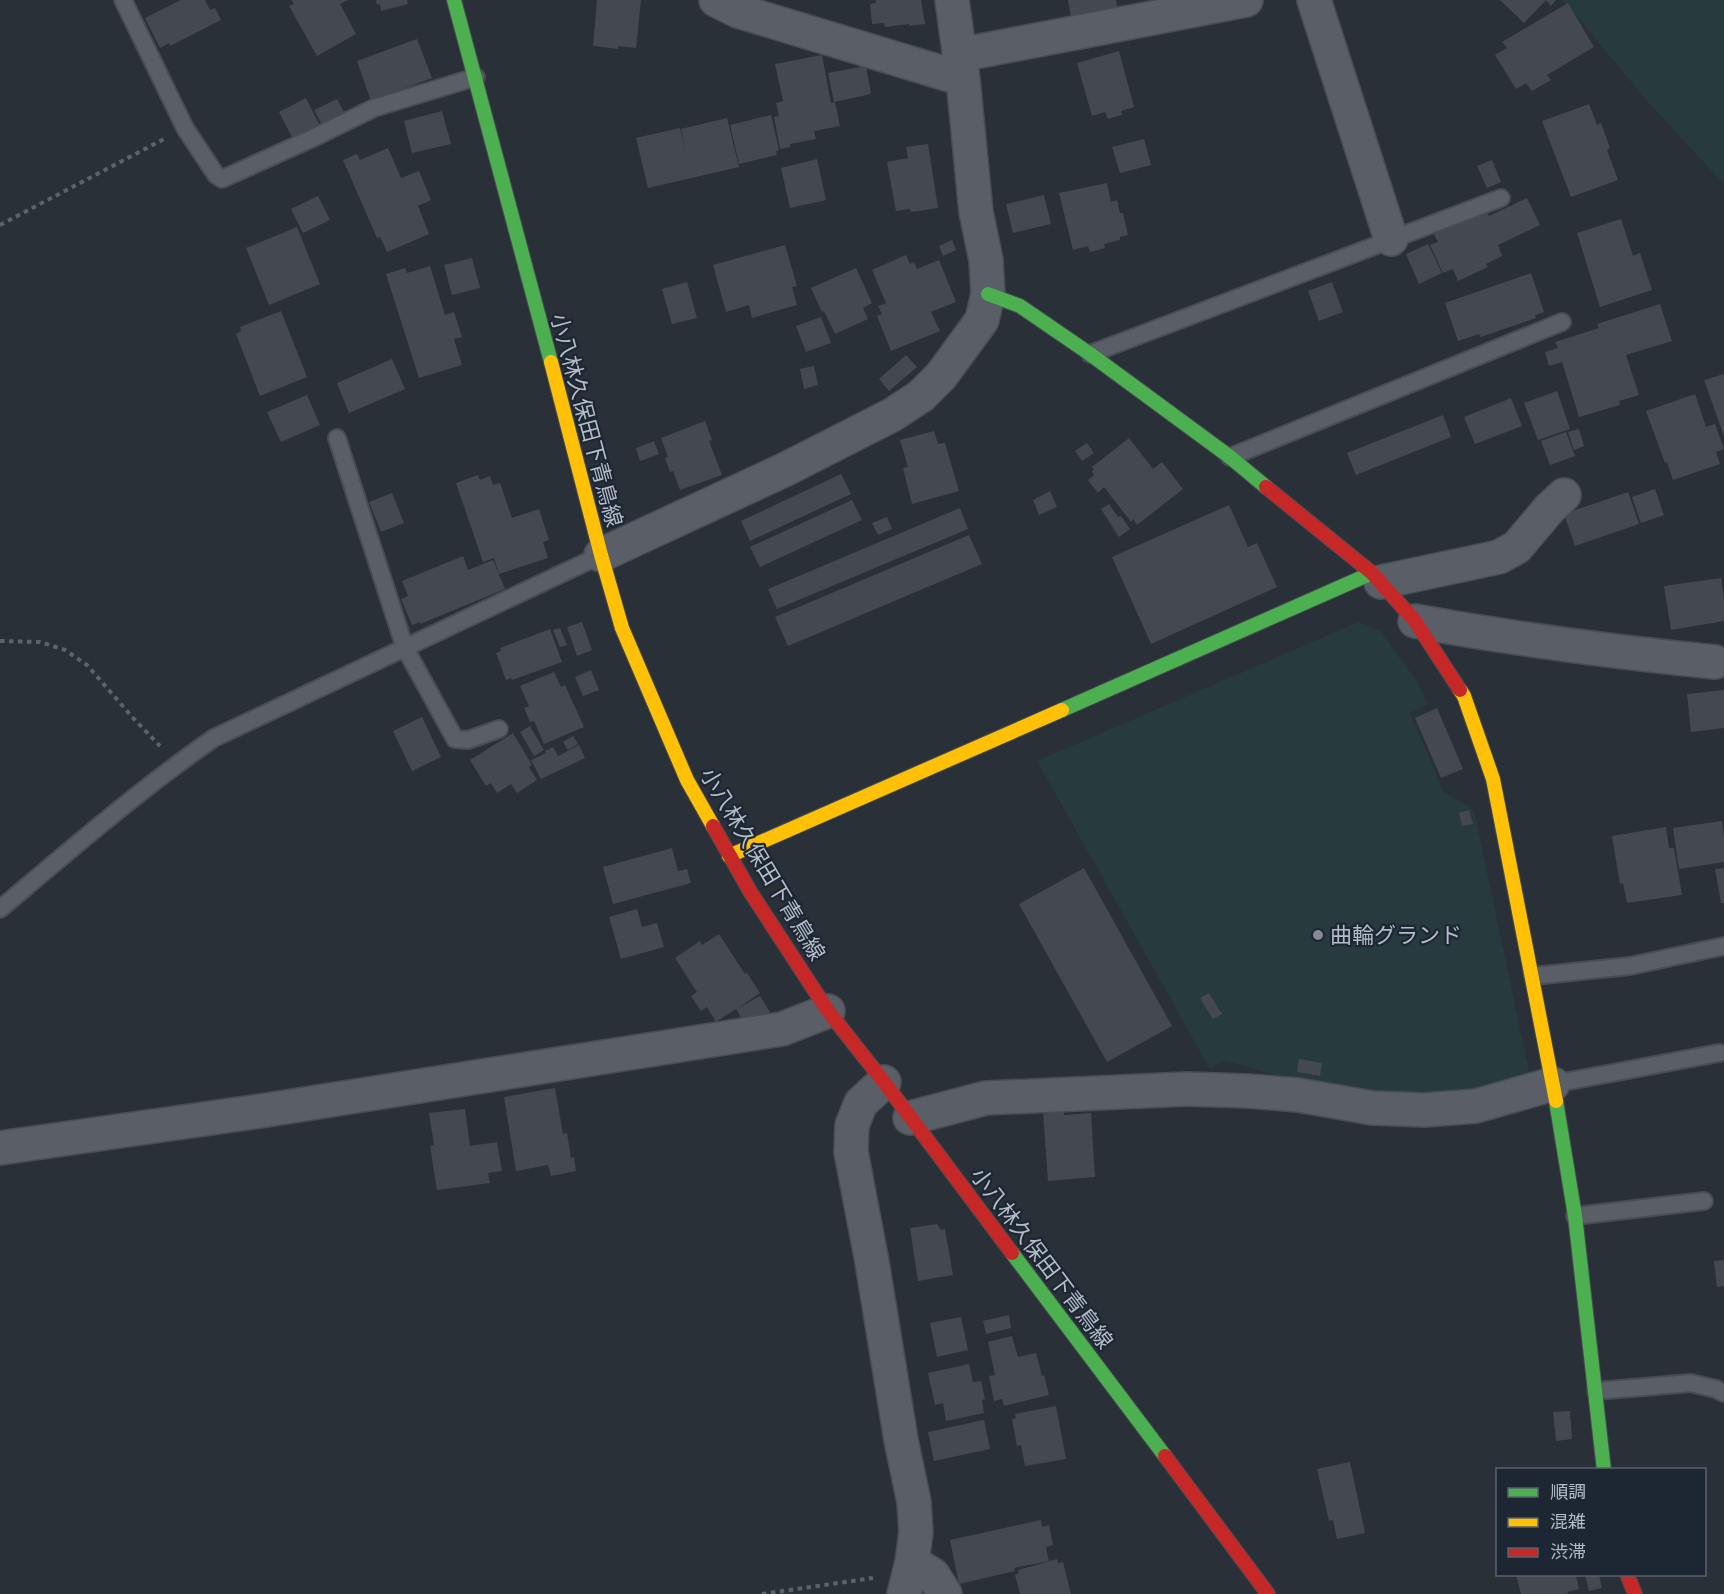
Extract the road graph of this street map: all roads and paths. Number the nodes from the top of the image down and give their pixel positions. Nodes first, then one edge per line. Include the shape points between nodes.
1 (123, 0) edge
2 (454, 0) edge
3 (716, 0) edge
4 (952, 0) edge
5 (1246, 0) edge
6 (1314, 0) edge
7 (961, 67) junction
8 (476, 77) junction
9 (185, 128) junction
10 (1501, 198) dead end
11 (0, 225) edge
12 (1391, 239) junction
13 (988, 294) junction
14 (1562, 322) dead end
15 (1090, 354) junction
16 (337, 438) dead end
17 (1230, 457) junction
18 (1564, 495) dead end
19 (601, 555) junction
20 (1377, 577) junction
21 (1415, 621) junction
22 (0, 641) edge
23 (405, 648) junction
24 (1715, 662) dead end
25 (499, 729) dead end
26 (177, 764) junction
27 (729, 856) junction
28 (0, 909) edge
29 (1724, 946) edge
30 (1533, 976) junction
31 (828, 1011) junction
32 (1719, 1053) dead end
33 (884, 1082) junction
34 (1553, 1084) junction
35 (910, 1118) junction
36 (0, 1148) edge
37 (1704, 1201) dead end
38 (1575, 1216) junction
39 (1596, 1391) junction
40 (1724, 1393) edge
41 (1604, 1468) edge
42 (909, 1576) edge
43 (1627, 1576) edge
44 (762, 1594) edge
45 (945, 1594) edge
46 (1268, 1594) edge
47 (1635, 1594) edge

1 - 9 lane
2 - 8 street, 小八林久保田下青鳥線
3 - 7 street via 738,11
4 - 7 street
5 - 7 street
6 - 12 street
7 - 13 street
8 - 9 lane via 374,108 222,179
8 - 19 street, 小八林久保田下青鳥線
9 - 11 path
10 - 12 lane
12 - 15 lane
13 - 15 street via 1020,306
13 - 19 street via 982,320 959,354 921,396 784,470
14 - 17 lane
15 - 17 street
16 - 23 lane
17 - 20 street
18 - 20 street via 1517,547 1499,557
19 - 23 lane
19 - 27 street, 小八林久保田下青鳥線 via 622,628 652,700 687,780
20 - 21 street
20 - 27 street
21 - 24 street via 1615,652
21 - 30 street via 1464,696 1493,779
22 - 26 path via 40,642 65,650 87,665
23 - 25 lane via 455,739 468,740
23 - 26 lane via 214,738
26 - 28 lane
27 - 31 street, 小八林久保田下青鳥線
29 - 30 lane via 1630,966
30 - 34 street
31 - 33 street, 小八林久保田下青鳥線
31 - 36 street via 782,1029
32 - 34 lane
33 - 35 street, 小八林久保田下青鳥線
33 - 42 street via 861,1103 852,1125 851,1152 914,1502 916,1532
34 - 35 street via 1476,1106 1425,1110 1372,1108 1298,1095 1186,1089 986,1098
34 - 38 street
35 - 46 street, 小八林久保田下青鳥線
37 - 38 lane
38 - 39 street
39 - 40 lane via 1690,1383
39 - 41 street
42 - 44 path
42 - 45 street via 933,1575
43 - 47 street

